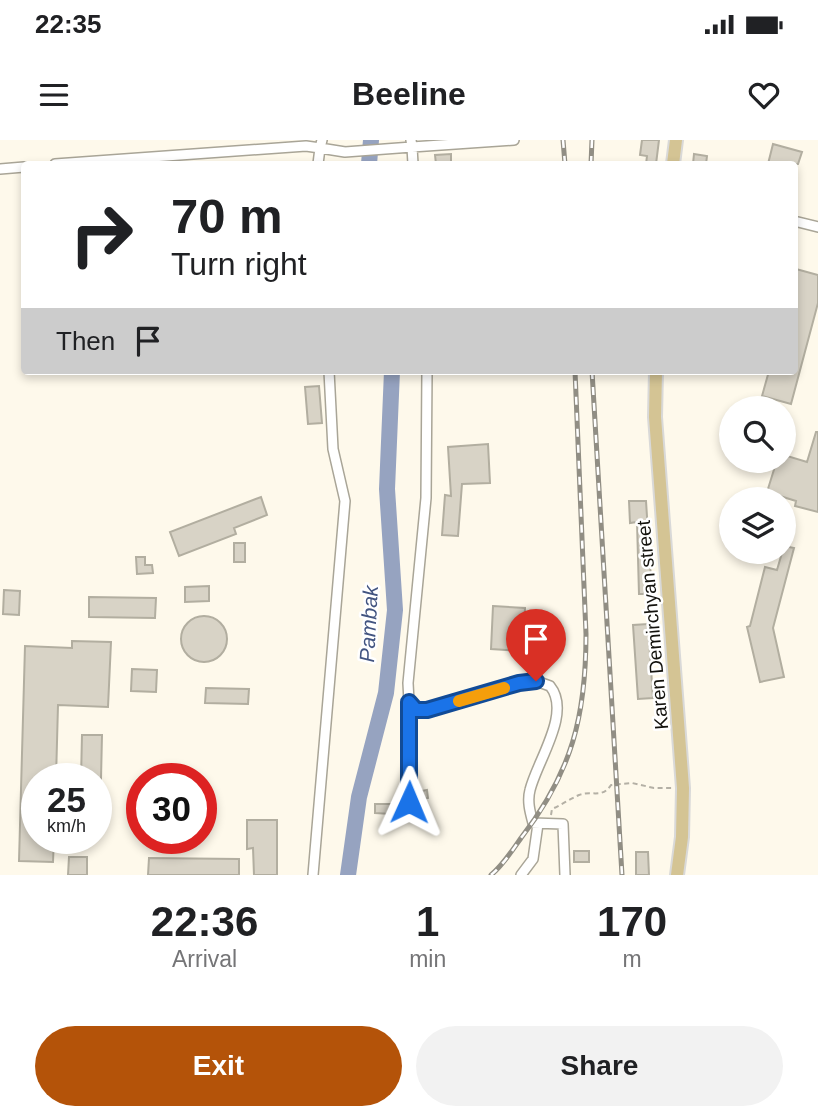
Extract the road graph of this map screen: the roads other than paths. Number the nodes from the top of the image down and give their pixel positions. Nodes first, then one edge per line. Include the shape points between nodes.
1 (514, 140) edge
2 (676, 140) edge
3 (321, 144) edge
4 (411, 144) edge
5 (97, 161) edge
6 (673, 161) edge
7 (21, 167) edge
8 (0, 169) edge
9 (798, 222) edge
10 (818, 226) edge
11 (330, 375) edge
12 (427, 375) edge
13 (656, 375) edge
14 (409, 702) junction
15 (409, 802) dead end
16 (538, 824) junction
17 (313, 875) edge
18 (520, 875) edge
19 (565, 875) edge
20 (677, 875) edge

1 - 4 street
2 - 6 main road
3 - 4 street via 345,152
3 - 5 street
7 - 8 street
9 - 10 street
11 - 17 street via 333,449 345,501
12 - 14 street via 426,498
13 - 20 main road, Karen Demirchyan street via 655,417 683,788
14 - 15 street
14 - 16 street via 416,710 427,710 528,681 550,686 558,715 529,797 533,823
16 - 18 street via 533,859
16 - 19 street via 564,824

